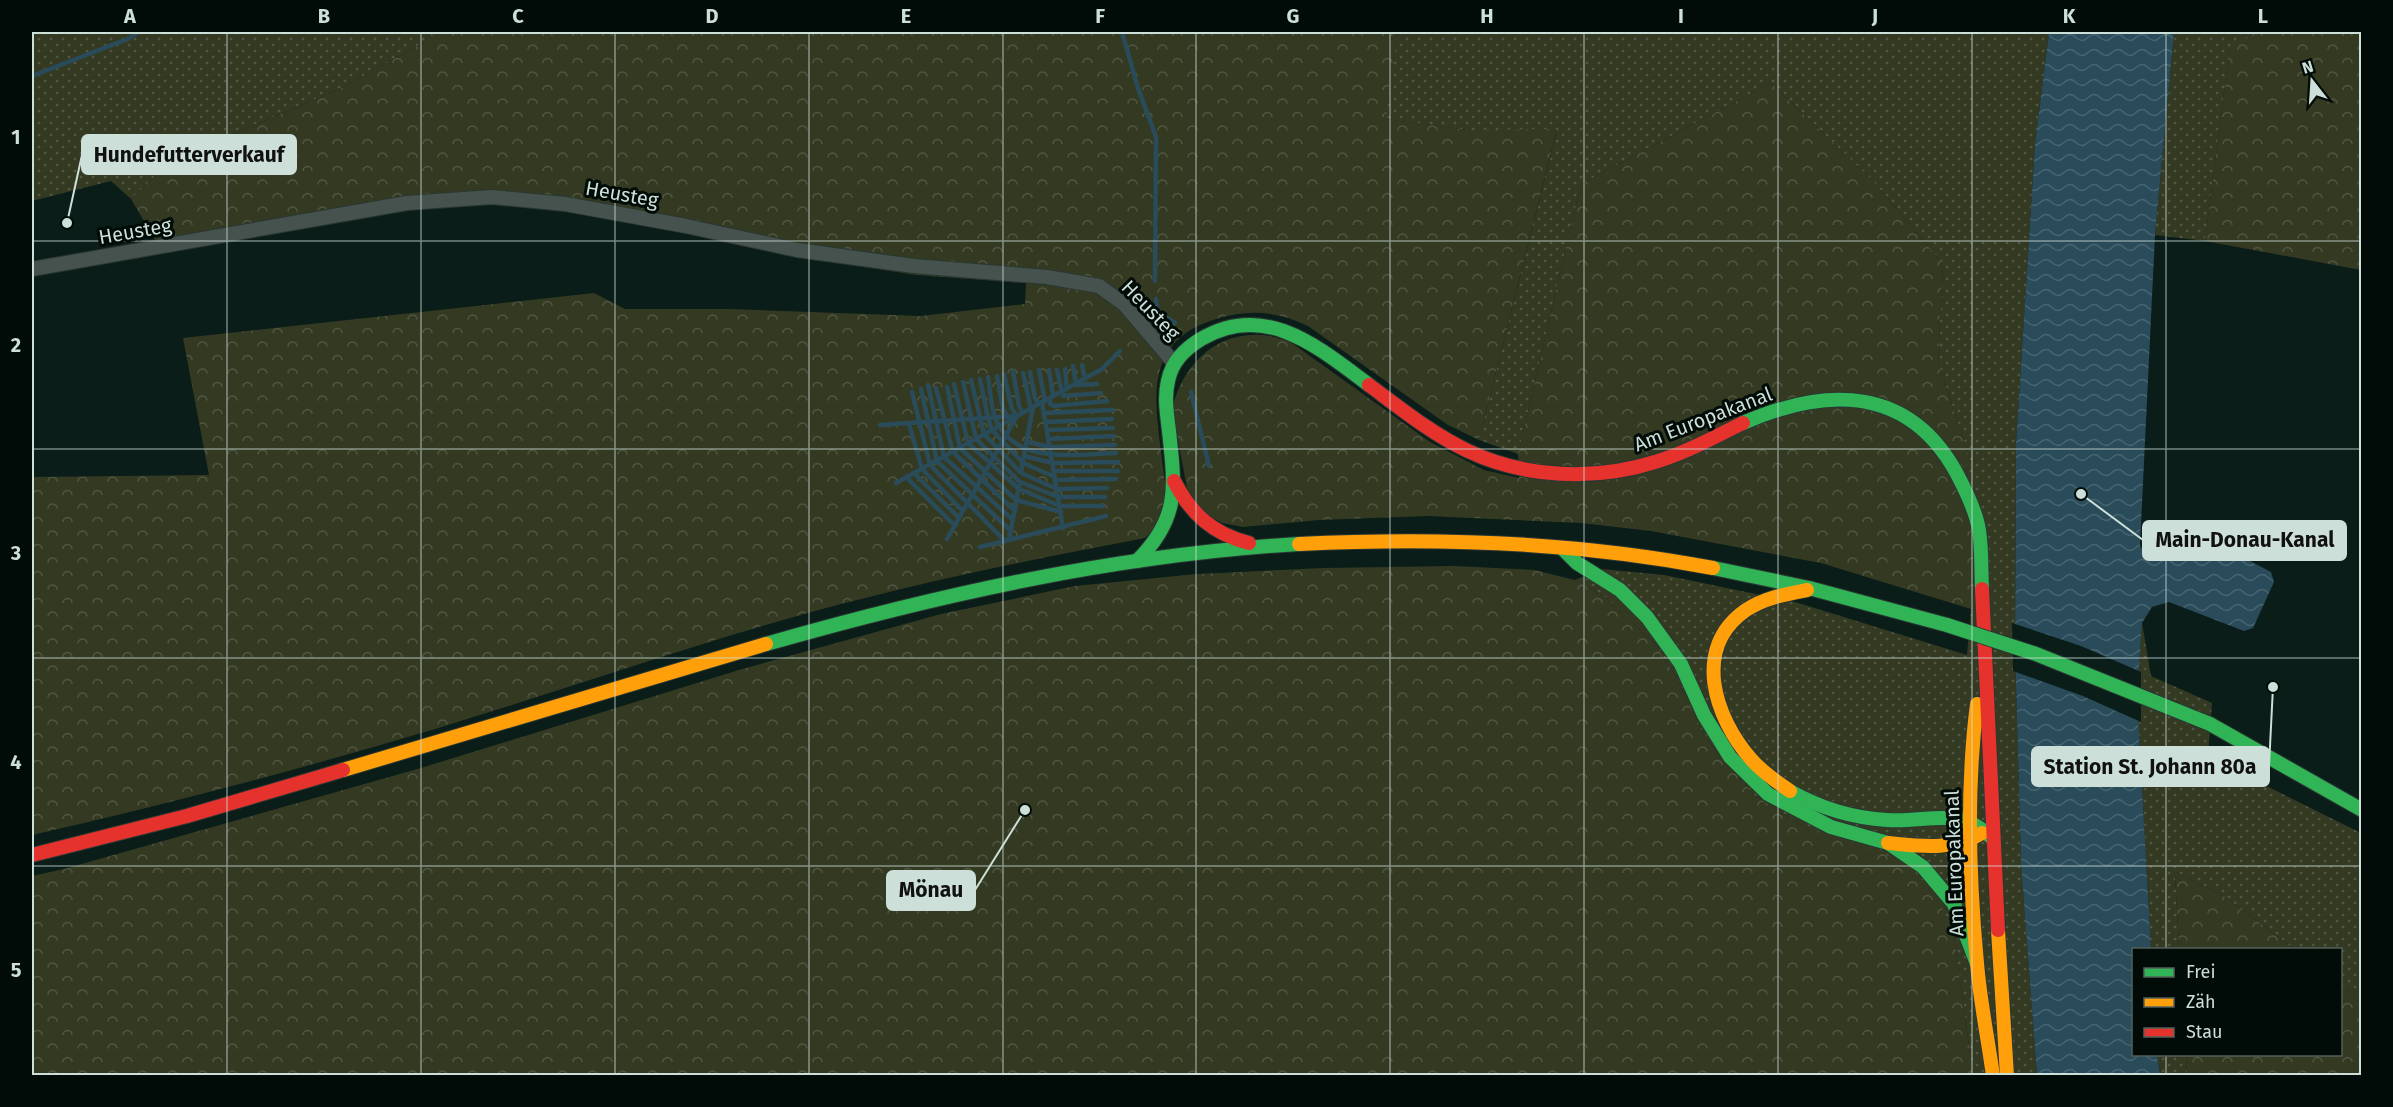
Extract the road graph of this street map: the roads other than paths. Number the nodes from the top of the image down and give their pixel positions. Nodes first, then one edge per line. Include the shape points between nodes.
1 (32, 270) edge
2 (1174, 363) junction
3 (1174, 481) junction
4 (1257, 547) junction
5 (1562, 548) junction
6 (1137, 561) junction
7 (1815, 589) junction
8 (1984, 648) junction
9 (2361, 810) edge
10 (1970, 821) junction
11 (1989, 829) junction
12 (1972, 840) junction
13 (1888, 843) junction
14 (32, 855) edge
15 (1977, 964) junction
16 (1993, 1076) edge
17 (2007, 1076) edge

1 - 2 street, Heusteg via 407,203 492,197 565,204 797,250 1099,286 1124,304
2 - 3 main road via 1165,398
2 - 8 main road, Am Europakanal via 1197,342 1229,326 1274,326 1319,348 1455,445 1515,467 1557,473 1603,473 1648,464 1764,415 1799,405 1832,401 1882,405 1912,420 1938,442 1965,485 1980,528
3 - 4 main road via 1188,505 1207,525 1230,539
3 - 6 main road via 1173,507 1164,529
4 - 5 main road via 1420,542
4 - 6 main road
5 - 7 main road via 1666,560
5 - 13 main road via 1577,563 1620,590 1647,617 1681,664 1704,715 1730,757 1768,794 1831,827
6 - 14 main road via 1015,581 786,638 195,814
7 - 9 main road, bridge via 2036,654 2210,724
7 - 10 main road via 1764,599 1733,620 1720,641 1713,664 1714,692 1736,742 1776,783 1824,807 1879,819
8 - 10 main road, Am Europakanal via 1972,744
8 - 11 main road, Am Europakanal
10 - 11 main road
10 - 12 main road, Am Europakanal
11 - 12 main road
11 - 17 main road, Am Europakanal
12 - 13 main road via 1934,846
12 - 15 main road, Am Europakanal
13 - 15 main road via 1923,867 1954,904
15 - 16 main road, Am Europakanal

